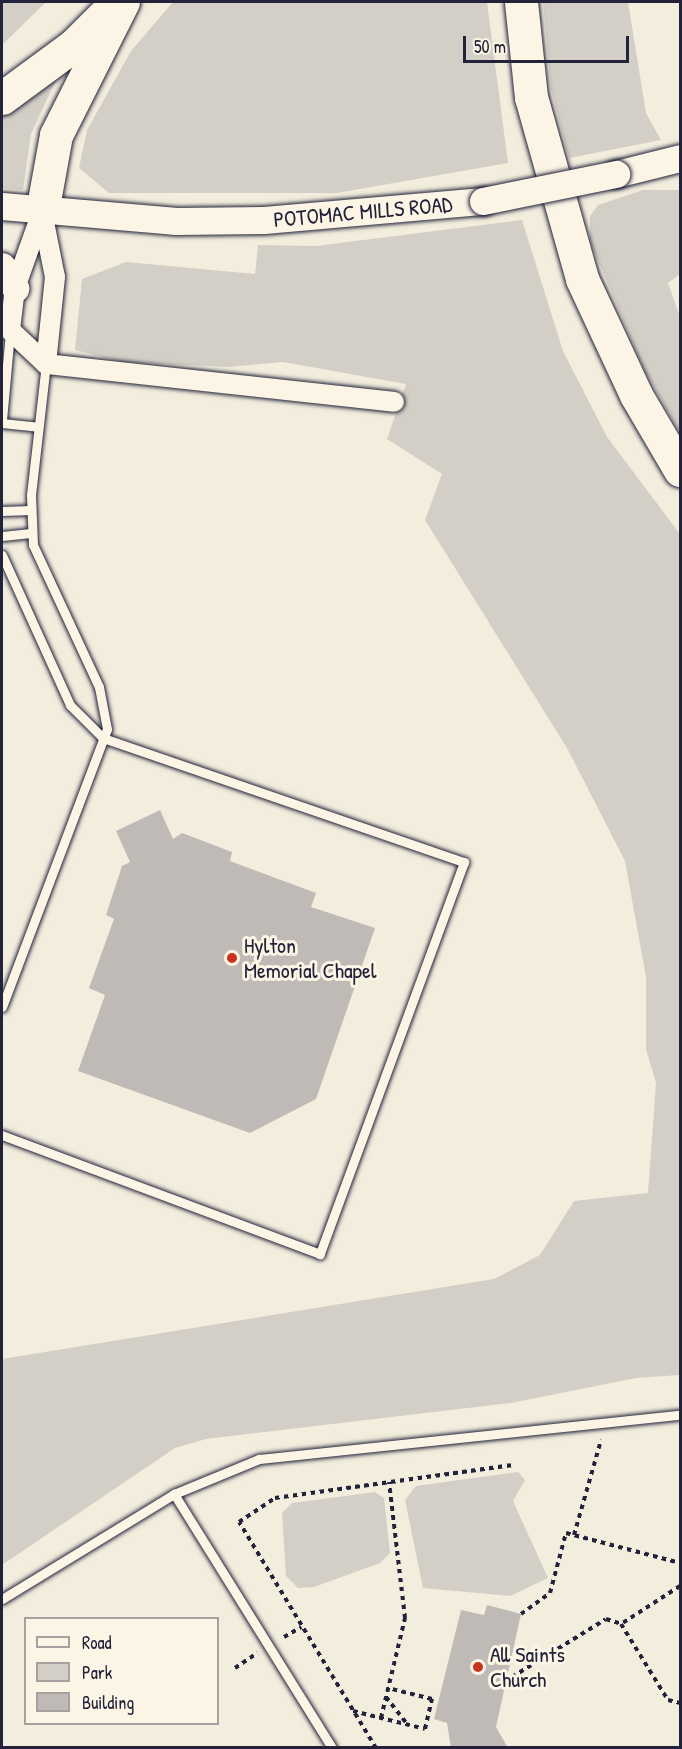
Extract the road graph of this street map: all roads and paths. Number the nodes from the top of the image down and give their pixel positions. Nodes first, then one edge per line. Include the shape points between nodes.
1 (118, 2) edge
2 (123, 2) edge
3 (521, 2) edge
4 (2, 98) edge
5 (681, 158) edge
6 (2, 206) edge
7 (42, 212) junction
8 (2, 216) edge
9 (8, 277) edge
10 (10, 330) junction
11 (46, 364) junction
12 (4, 379) edge
13 (394, 402) dead end
14 (2, 422) edge
15 (38, 427) junction
16 (681, 470) edge
17 (31, 510) junction
18 (2, 511) edge
19 (31, 533) junction
20 (2, 536) edge
21 (2, 555) edge
22 (103, 738) junction
23 (2, 1007) edge
24 (2, 1135) edge
25 (681, 1415) edge
26 (610, 1435) dead end
27 (512, 1465) dead end
28 (389, 1482) junction
29 (174, 1494) junction
30 (574, 1535) junction
31 (681, 1563) edge
32 (681, 1586) edge
33 (2, 1599) edge
34 (521, 1614) dead end
35 (621, 1624) junction
36 (301, 1627) junction
37 (284, 1637) dead end
38 (264, 1649) dead end
39 (235, 1668) dead end
40 (512, 1677) dead end
41 (388, 1689) junction
42 (386, 1696) junction
43 (681, 1703) edge
44 (353, 1711) junction
45 (381, 1718) junction
46 (407, 1724) junction
47 (332, 1748) edge
48 (376, 1748) edge

1 - 4 highway via 74,45
2 - 7 highway via 56,135
3 - 16 highway via 531,97 582,279 636,395
5 - 7 street, POTOMAC MILLS ROAD, bridge via 483,201 264,220
6 - 7 street, POTOMAC MILLS ROAD
7 - 8 street, POTOMAC MILLS ROAD
7 - 9 street
7 - 11 street via 55,277
9 - 10 street
10 - 11 street
10 - 12 lane
11 - 13 street
11 - 15 lane
12 - 14 lane
14 - 15 lane
15 - 17 lane
17 - 18 lane
17 - 19 lane
19 - 20 lane
19 - 22 lane via 39,561 99,687 106,708
21 - 22 lane via 70,705
22 - 23 lane
22 - 24 lane via 464,862 320,1254
25 - 29 lane via 259,1459
26 - 30 path via 597,1443
27 - 28 path
28 - 36 path via 275,1498 239,1522
28 - 41 path via 405,1618
29 - 33 lane
29 - 47 lane
30 - 31 path
30 - 34 path via 566,1533 550,1593
32 - 35 path
35 - 40 path via 606,1619
35 - 43 path via 668,1700
36 - 37 path
36 - 44 path
38 - 39 path
41 - 42 path
41 - 46 path via 432,1699 425,1729
42 - 45 path
42 - 46 path
44 - 45 path
44 - 48 path
45 - 46 path

